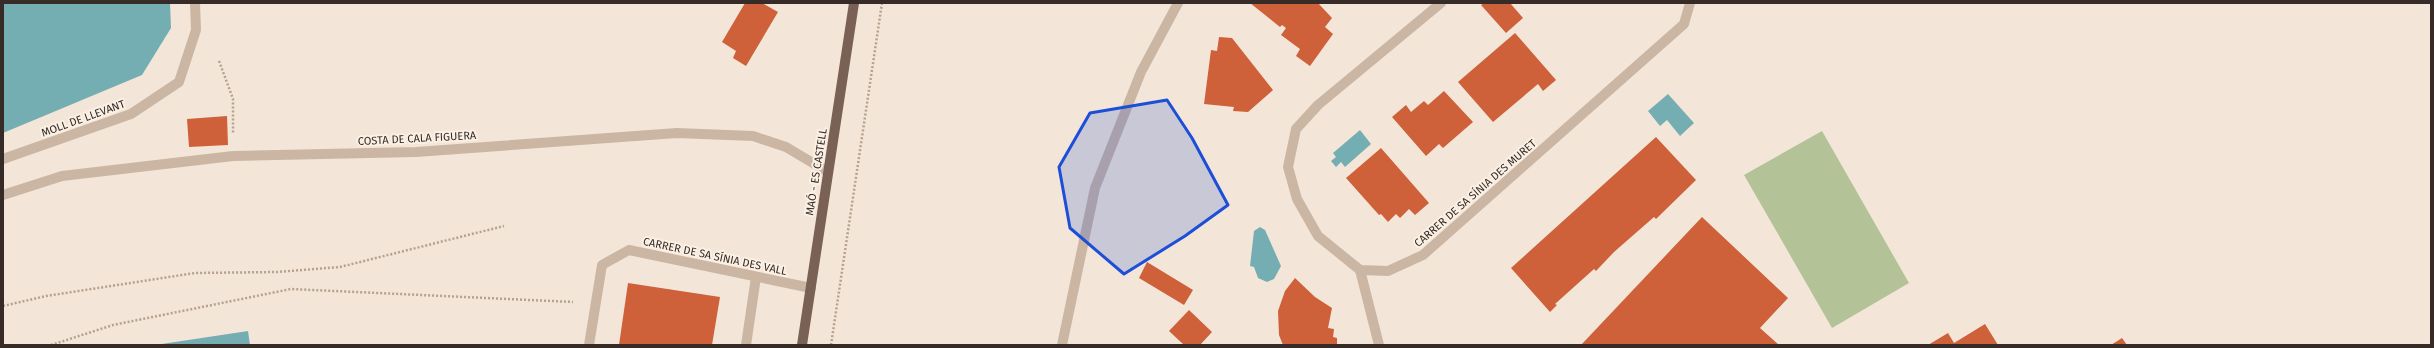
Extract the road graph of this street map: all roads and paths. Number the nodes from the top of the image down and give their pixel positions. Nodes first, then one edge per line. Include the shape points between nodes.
1 (195, 3) edge
2 (854, 3) edge
3 (882, 3) edge
4 (1178, 3) edge
5 (1441, 3) edge
6 (1690, 3) edge
7 (219, 60) dead end
8 (233, 156) junction
9 (3, 159) edge
10 (828, 172) junction
11 (3, 195) edge
12 (504, 226) dead end
13 (1360, 270) junction
14 (756, 277) junction
15 (811, 288) junction
16 (596, 303) junction
17 (3, 306) edge
18 (51, 345) edge
19 (589, 345) edge
20 (746, 345) edge
21 (802, 345) edge
22 (831, 345) edge
23 (1062, 345) edge
24 (1379, 345) edge

1 - 9 street, MOLL DE LLEVANT via 196,30 179,82 131,114
2 - 10 main road, MAÓ - ES CASTELL
3 - 22 path
4 - 23 street via 1141,72 1095,188
5 - 13 street via 1318,105 1296,130 1288,167 1297,199 1318,236
6 - 13 street, CARRER DE SA SÍNIA DES MURET via 1684,24 1423,256 1388,271
7 - 8 path via 233,99
8 - 10 street, COSTA DE CALA FIGUERA via 416,152 677,133 753,136 786,147
8 - 11 street, COSTA DE CALA FIGUERA via 62,176
10 - 15 main road, MAÓ - ES CASTELL
12 - 17 path via 340,266 277,272 195,273 46,296
13 - 24 street
14 - 15 street, CARRER DE SA SÍNIA DES VALL
14 - 16 street, CARRER DE SA SÍNIA DES VALL via 629,250 602,265
14 - 20 street
15 - 21 main road, MAÓ - ES CASTELL
16 - 18 path via 291,289 113,325
16 - 19 street, CARRER DE SA SÍNIA DES VALL

